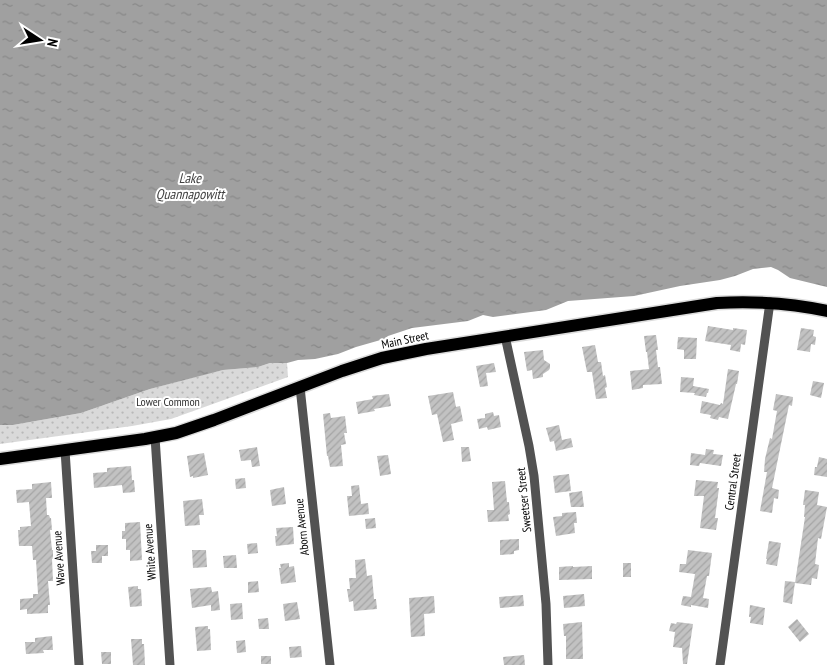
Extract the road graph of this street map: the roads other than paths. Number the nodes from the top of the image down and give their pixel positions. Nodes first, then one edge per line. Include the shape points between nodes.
1 (770, 302) junction
2 (827, 311) edge
3 (505, 336) junction
4 (300, 387) junction
5 (155, 437) junction
6 (65, 450) junction
7 (0, 458) edge
8 (79, 665) edge
9 (170, 665) edge
10 (330, 665) edge
11 (548, 665) edge
12 (720, 665) edge

1 - 2 main road, Main Street
1 - 3 main road, Main Street via 708,304
1 - 12 street, Central Street
3 - 4 main road, Main Street via 389,357
3 - 11 street, Sweetser Street via 534,476 546,595
4 - 5 main road, Main Street via 206,424
4 - 10 street, Aborn Avenue
5 - 6 main road, Main Street
5 - 9 street, White Avenue
6 - 7 main road, Main Street
6 - 8 street, Wave Avenue

